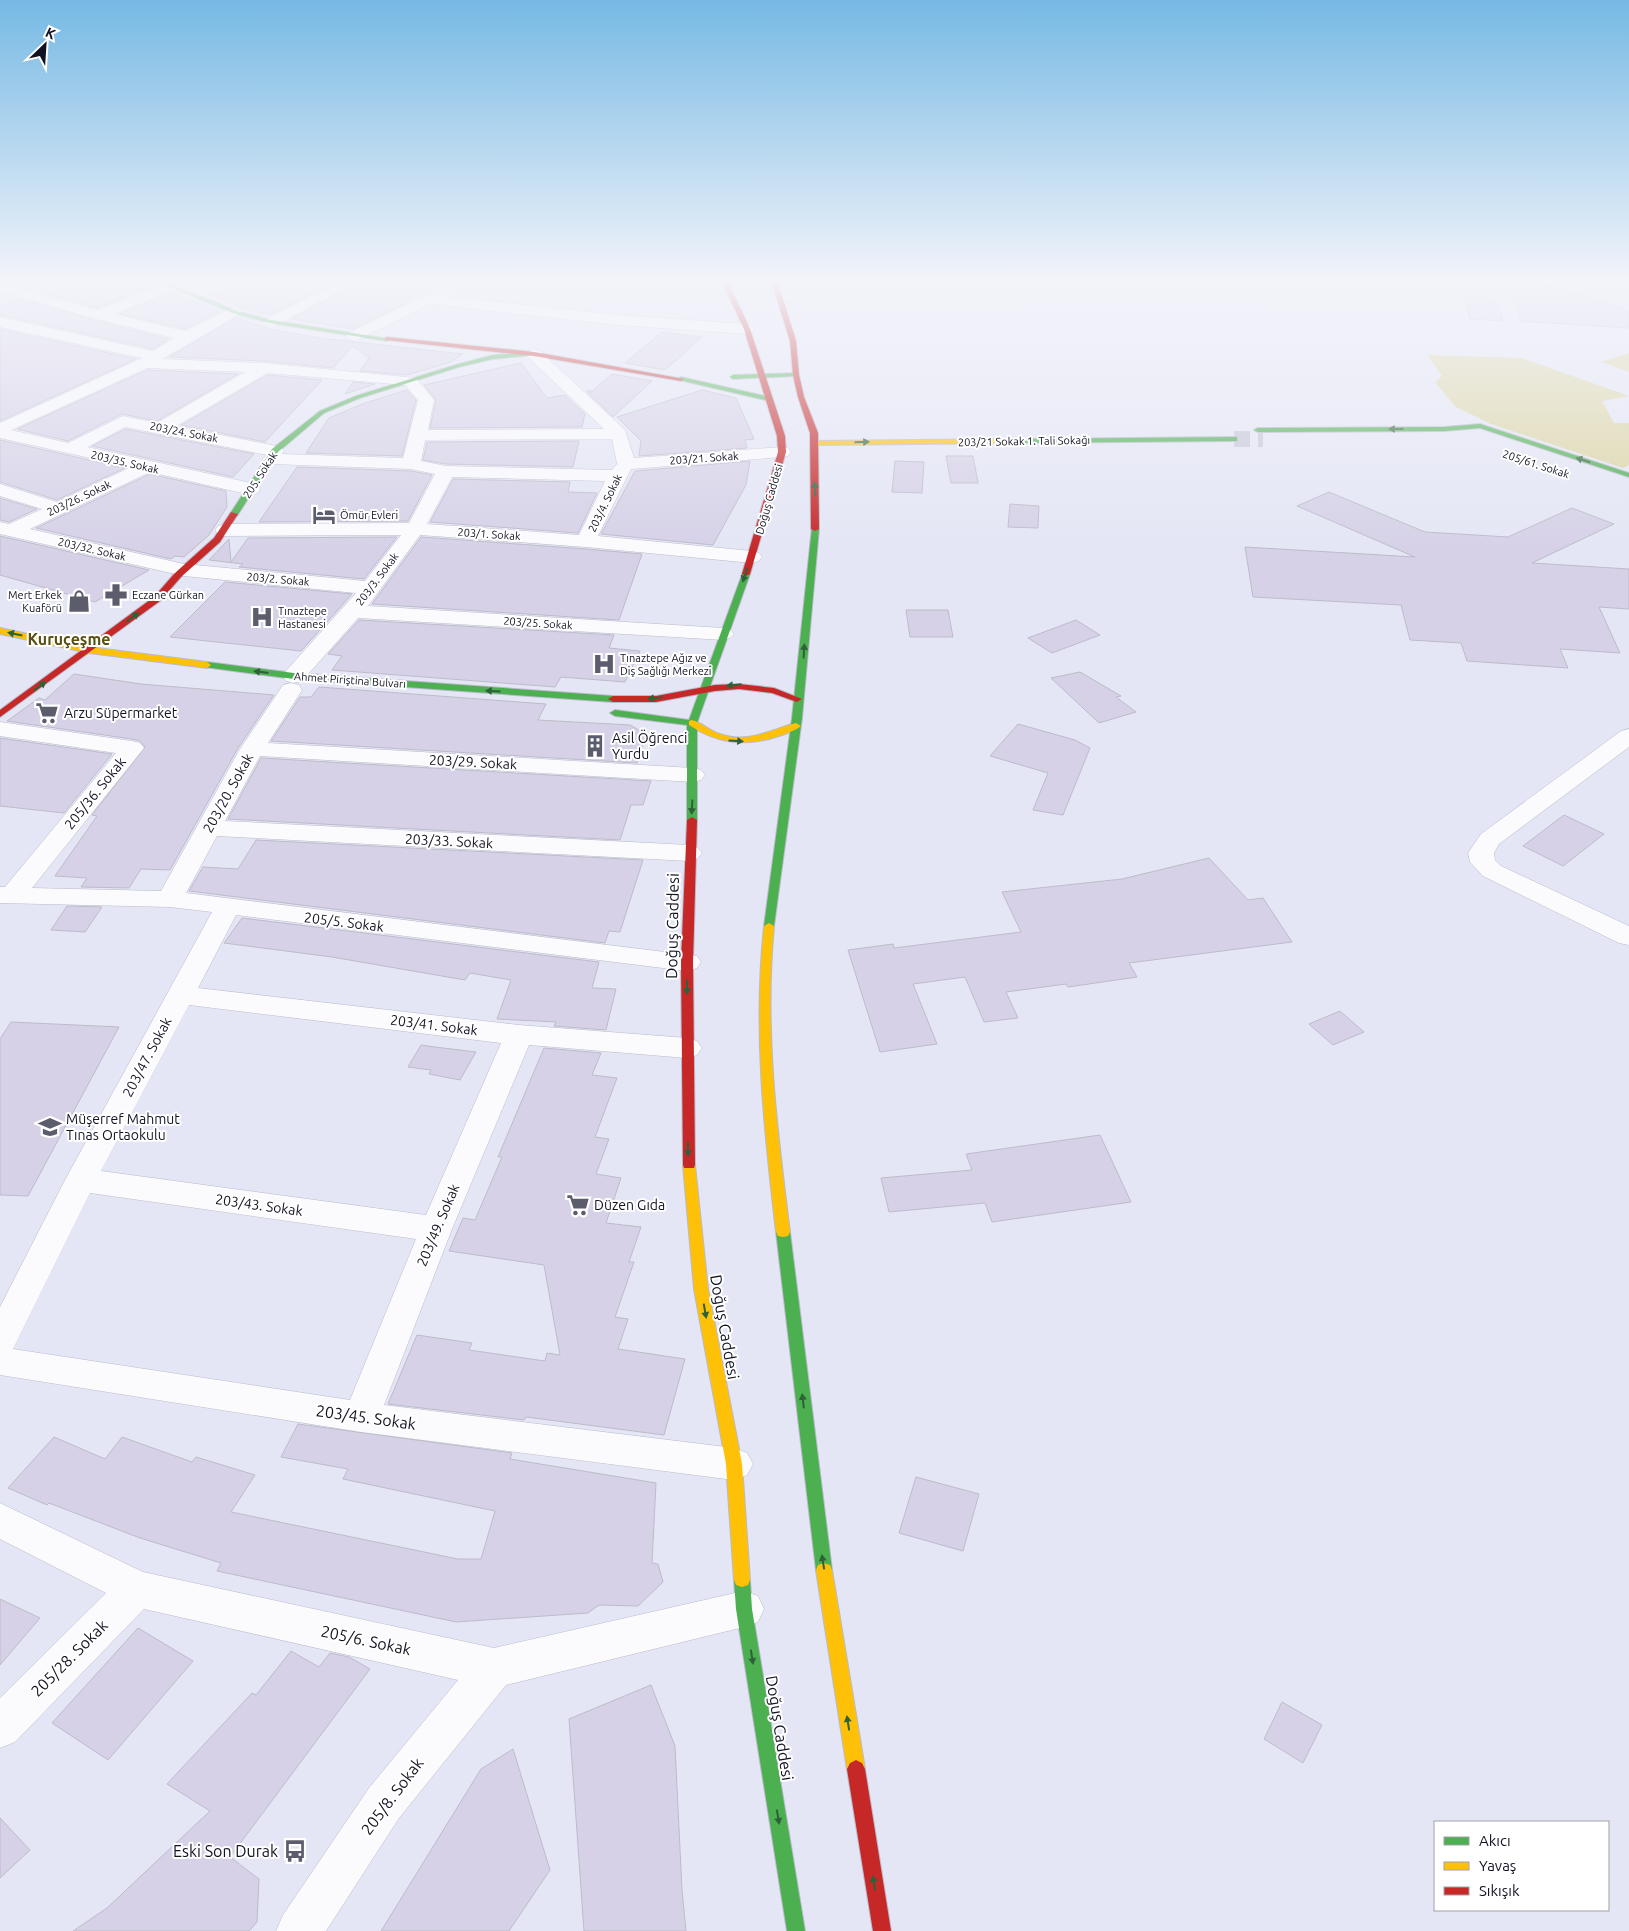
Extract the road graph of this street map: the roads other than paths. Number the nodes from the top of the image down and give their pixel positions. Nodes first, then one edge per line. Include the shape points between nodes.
1 (128, 370) edge
2 (260, 370) edge
3 (288, 370) edge
4 (446, 370) edge
5 (551, 370) edge
6 (624, 370) edge
7 (759, 370) edge
8 (796, 370) edge
9 (712, 374) dead end
10 (796, 375) junction
11 (761, 378) junction
12 (700, 380) junction
13 (410, 381) junction
14 (769, 399) junction
15 (162, 427) junction
16 (0, 429) edge
17 (1444, 429) junction
18 (1494, 430) junction
19 (0, 433) edge
20 (618, 434) junction
21 (417, 435) junction
22 (1231, 435) tunnel mouth
23 (814, 438) junction
24 (1465, 438) junction
25 (70, 449) junction
26 (782, 452) junction
27 (273, 455) junction
28 (411, 464) junction
29 (146, 467) junction
30 (621, 470) junction
31 (446, 471) junction
32 (1629, 475) edge
33 (251, 489) junction
34 (0, 490) edge
35 (57, 508) junction
36 (6, 529) edge
37 (415, 529) junction
38 (225, 530) junction
39 (586, 541) junction
40 (752, 557) junction
41 (181, 573) junction
42 (371, 588) junction
43 (148, 590) dead end
44 (353, 611) junction
45 (0, 631) edge
46 (723, 634) junction
47 (77, 636) dead end
48 (57, 652) junction
49 (82, 658) junction
50 (292, 687) junction
51 (15, 688) dead end
52 (703, 690) junction
53 (797, 699) junction
54 (0, 703) edge
55 (606, 711) dead end
56 (0, 714) edge
57 (692, 723) junction
58 (796, 726) junction
59 (0, 729) edge
60 (1629, 736) edge
61 (252, 749) junction
62 (693, 775) junction
63 (209, 828) junction
64 (689, 853) junction
65 (6, 895) edge
66 (170, 899) junction
67 (227, 908) junction
68 (1629, 937) edge
69 (687, 962) junction
70 (181, 995) junction
71 (519, 1036) junction
72 (687, 1048) junction
73 (81, 1180) junction
74 (436, 1229) junction
75 (0, 1340) edge
76 (0, 1361) edge
77 (361, 1417) junction
78 (734, 1464) junction
79 (0, 1520) edge
80 (137, 1589) junction
81 (744, 1609) junction
82 (494, 1668) junction
83 (0, 1726) edge
84 (299, 1931) edge
85 (796, 1931) edge
86 (882, 1931) edge

1 - 16 street
2 - 15 street
3 - 13 street
4 - 13 main road, 205. Sokak
5 - 20 street, 203/4. Sokak
6 - 12 main road
7 - 11 main road, Doğuş Caddesi
8 - 10 main road
9 - 12 main road
10 - 11 main road
10 - 23 main road
11 - 12 main road
11 - 14 main road, Doğuş Caddesi
12 - 14 main road
13 - 21 street via 426,400
13 - 27 main road, 205. Sokak via 322,412
14 - 26 main road, Doğuş Caddesi via 781,436
15 - 25 street, 203/24. Sokak via 124,421
15 - 27 street, 203/24. Sokak
17 - 18 main road, 205/61. Sokak via 1480,426
17 - 24 main road
17 -> 24 main road via 1260,435
18 - 24 main road
32 -> 18 main road, 205/61. Sokak
19 - 25 street, 203/35. Sokak
20 - 21 street
20 - 30 street, 203/4. Sokak via 625,454
21 - 28 street
22 - 23 main road, 203/21 Sokak 1. Tali Sokağı
53 -> 23 main road via 803,669 816,524
25 - 29 street, 203/35. Sokak
26 - 30 street, 203/21. Sokak
26 - 40 main road, Doğuş Caddesi
27 - 28 street
27 - 33 main road, 205. Sokak
28 - 31 street
29 - 33 street, 203/35. Sokak
29 - 35 street, 203/26. Sokak
30 - 31 street
30 - 39 street, 203/4. Sokak
31 - 37 street, 203/3. Sokak
33 - 38 main road, 205. Sokak
34 - 35 street
35 - 36 street, 203/26. Sokak
36 - 41 street, 203/32. Sokak
37 - 38 street, 203/1. Sokak
37 - 39 street, 203/1. Sokak
37 - 42 street, 203/3. Sokak
38 - 41 main road, 205. Sokak
39 - 40 street, 203/1. Sokak
40 -> 46 main road, Doğuş Caddesi
41 - 42 street, 203/2. Sokak
41 - 43 main road, 205. Sokak
49 -> 41 main road, 205. Sokak via 157,599
42 - 44 street, 203/3. Sokak
44 - 46 street, 203/25. Sokak
44 - 50 street, 203/3. Sokak
48 -> 45 main road, Ahmet Piriştina Bulvarı
46 - 52 main road, Doğuş Caddesi
47 - 48 main road
48 - 49 main road, Ahmet Piriştina Bulvarı
48 - 49 main road, Ahmet Piriştina Bulvarı
50 -> 49 main road, Ahmet Piriştina Bulvarı
56 -> 49 main road, 205. Sokak
52 -> 50 main road, Ahmet Piriştina Bulvarı via 656,699 594,699
50 - 61 street, 203/20. Sokak
51 - 54 main road
53 -> 52 main road, Ahmet Piriştina Bulvarı via 772,687 756,684
52 - 57 main road, Doğuş Caddesi
53 - 58 main road
55 - 57 main road
57 -> 58 main road via 714,737 747,742
57 - 62 main road, Doğuş Caddesi
86 -> 58 main road via 818,1529 764,1069 765,954
59 - 65 street, 205/36. Sokak via 132,748
60 - 68 street via 1490,839 1481,853 1483,862 1492,871
61 - 62 street, 203/29. Sokak
61 - 63 street, 203/20. Sokak
62 -> 64 main road, Doğuş Caddesi
63 - 64 street, 203/33. Sokak
63 - 66 street, 203/20. Sokak
64 - 69 main road, Doğuş Caddesi
65 - 66 street, 205/5. Sokak
66 - 67 street, 205/5. Sokak
67 - 69 street, 205/5. Sokak
67 - 70 street, 203/47. Sokak
69 -> 72 main road, Doğuş Caddesi
70 - 71 street, 203/41. Sokak
70 - 73 street, 203/47. Sokak
71 - 72 street, 203/41. Sokak
71 - 74 street, 203/49. Sokak
72 -> 78 main road, Doğuş Caddesi via 689,1182 701,1289
73 - 74 street, 203/43. Sokak
73 - 75 street, 203/47. Sokak
74 - 77 street, 203/49. Sokak
76 - 77 street, 203/45. Sokak
77 - 78 street, 203/45. Sokak
78 - 81 main road, Doğuş Caddesi
79 - 80 street, 205/6. Sokak
80 - 82 street, 205/6. Sokak
80 - 83 street, 205/28. Sokak
81 - 82 street, 205/6. Sokak
81 -> 85 main road, Doğuş Caddesi
82 - 84 street, 205/8. Sokak via 384,1803

